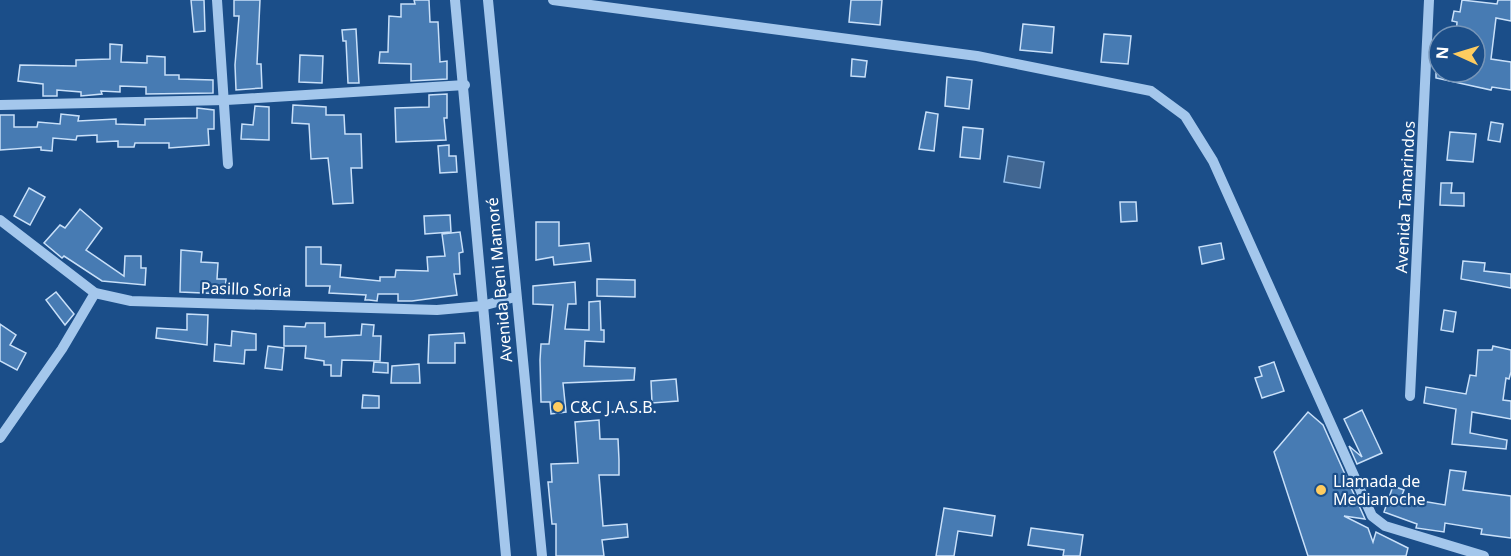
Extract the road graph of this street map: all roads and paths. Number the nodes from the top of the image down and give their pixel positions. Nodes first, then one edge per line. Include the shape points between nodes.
1 (217, 0) edge
2 (455, 0) edge
3 (488, 0) edge
4 (553, 0) edge
5 (1429, 0) edge
6 (465, 85) junction
7 (226, 100) junction
8 (0, 105) edge
9 (228, 164) dead end
10 (0, 220) edge
11 (94, 293) junction
12 (515, 297) junction
13 (483, 306) junction
14 (1410, 396) dead end
15 (0, 438) edge
16 (506, 556) edge
17 (542, 556) edge
18 (1484, 556) edge

1 - 7 street
2 - 6 street, Avenida Beni Mamoré
3 - 12 street, Avenida Beni Mamoré
4 - 18 street via 977,56 1151,91 1185,116 1213,161 1372,516 1385,526
5 - 14 street, Avenida Tamarindos
6 - 7 street
6 - 13 street, Avenida Beni Mamoré
7 - 8 street
7 - 9 street
10 - 11 street, Pasillo Soria
11 - 13 street, Pasillo Soria via 131,301 437,310
11 - 15 street via 62,349
12 - 13 street, Pasillo Soria
12 - 17 street, Avenida Beni Mamoré
13 - 16 street, Avenida Beni Mamoré

